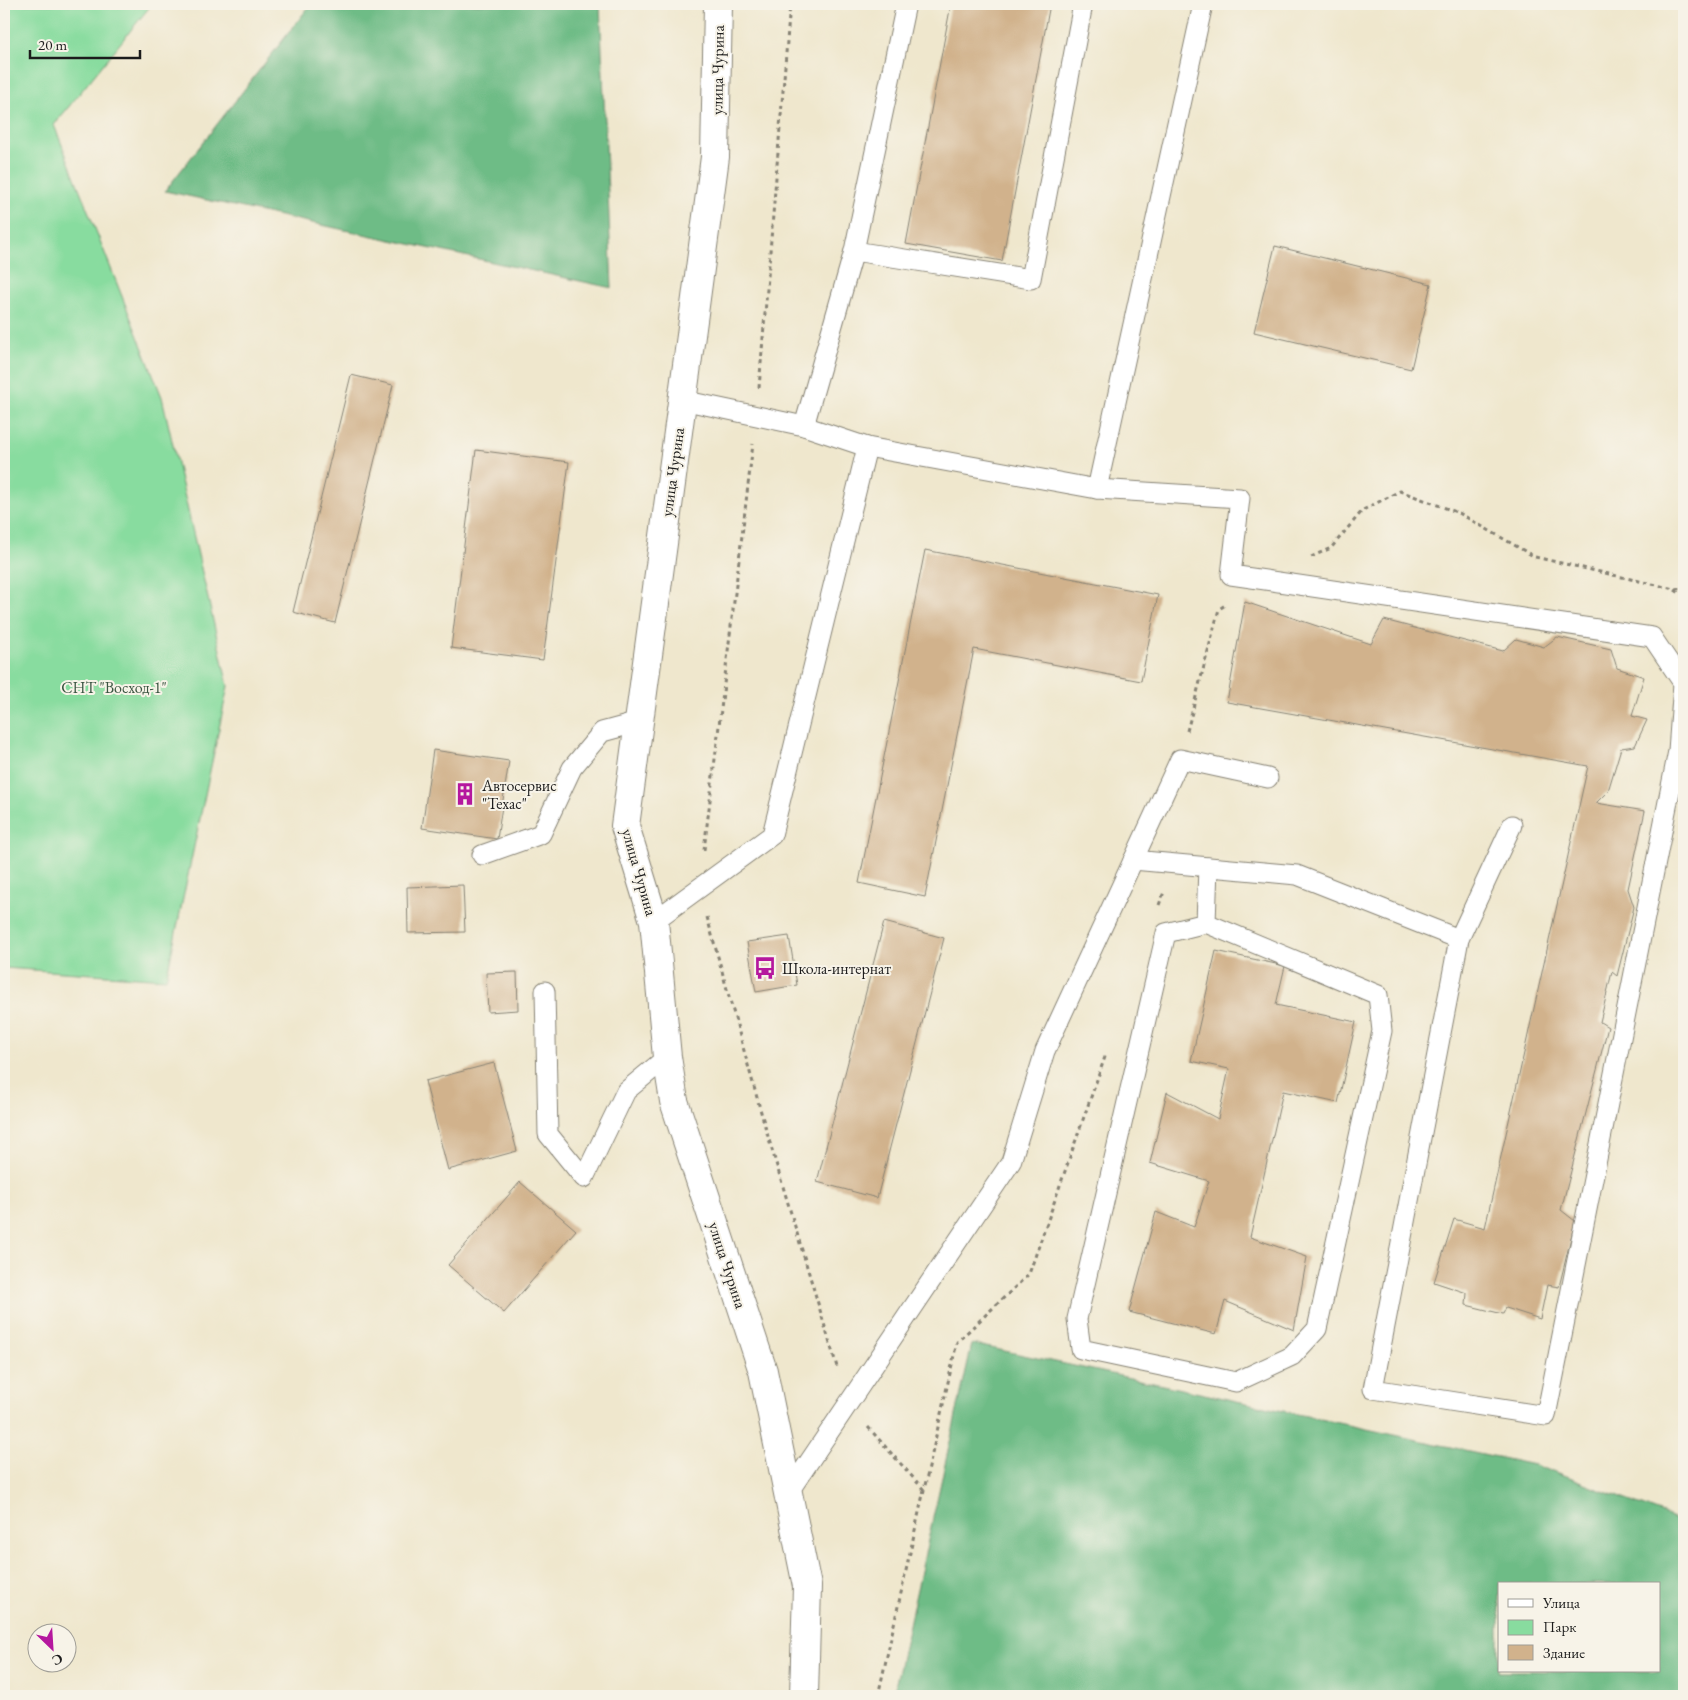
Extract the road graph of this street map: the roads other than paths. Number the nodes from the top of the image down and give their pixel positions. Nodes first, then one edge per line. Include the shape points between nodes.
1 (718, 4) edge
2 (906, 4) edge
3 (1083, 4) edge
4 (1203, 4) edge
5 (854, 251) junction
6 (682, 400) junction
7 (804, 426) junction
8 (867, 447) junction
9 (1097, 489) junction
10 (639, 722) junction
11 (1268, 778) dead end
12 (1512, 826) dead end
13 (482, 855) dead end
14 (1133, 860) junction
15 (1208, 867) junction
16 (654, 921) junction
17 (1206, 923) junction
18 (1459, 938) junction
19 (545, 991) dead end
20 (667, 1057) junction
21 (788, 1493) junction
22 (804, 1696) edge

1 - 6 street, улица Чурина via 715,157
2 - 5 lane
3 - 5 lane via 1031,280
4 - 9 lane
5 - 7 lane
6 - 7 lane
6 - 10 street, улица Чурина
7 - 8 lane
8 - 9 lane
8 - 16 lane via 772,835
9 - 18 lane via 1240,498 1231,575 1652,637 1683,683 1678,752 1546,1416 1373,1388
10 - 13 lane via 602,732 572,768 541,834
10 - 16 street, улица Чурина via 625,826
11 - 14 lane via 1180,759
12 - 18 lane
14 - 15 lane
14 - 21 lane via 1045,1051 1012,1162
15 - 17 lane
15 - 18 lane via 1297,875
16 - 20 street, улица Чурина
17 - 17 lane via 1166,933 1077,1319 1081,1349 1236,1382 1292,1356 1317,1329 1382,1031 1378,995
19 - 20 lane via 548,1134 584,1178 626,1091
20 - 21 street, улица Чурина via 674,1101 763,1372
21 - 22 street, улица Чурина via 807,1586

